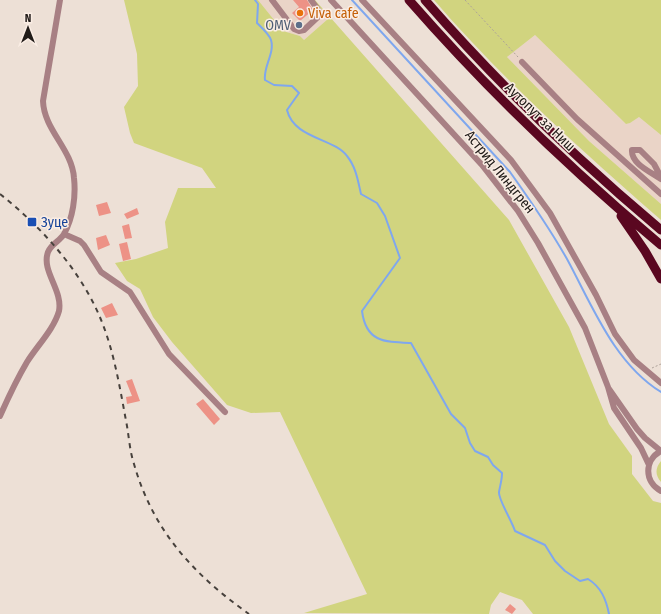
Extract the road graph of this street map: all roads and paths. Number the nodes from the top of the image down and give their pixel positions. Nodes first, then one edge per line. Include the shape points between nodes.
1 (60, 0) edge
2 (272, 0) edge
3 (311, 0) edge
4 (331, 0) edge
5 (362, 0) edge
6 (409, 0) edge
7 (425, 0) edge
8 (465, 0) edge
9 (522, 62) joint
10 (661, 178) edge
11 (661, 194) edge
12 (610, 203) junction
13 (661, 230) edge
14 (64, 234) junction
15 (661, 245) edge
16 (661, 278) edge
17 (661, 364) edge
18 (646, 372) junction
19 (661, 383) edge
20 (608, 387) junction
21 (225, 412) dead end
22 (0, 416) edge
23 (661, 451) edge
24 (649, 465) junction
25 (661, 491) edge

1 - 14 street via 43,101 46,117 74,172 74,198
2 - 3 street via 294,29 299,31 304,30 320,15 320,11
4 - 20 street, Астрид Линдгрен via 482,165 518,211 585,328
5 - 18 street via 511,160 550,213 596,295 614,334
6 - 12 highway, Аутопут за Ниш via 497,94
7 - 13 highway, Аутопут за Ниш via 484,66 551,131
8 - 9 path
9 - 11 street via 577,119
10 - 10 street via 640,165 632,150 640,150 650,158
12 - 15 highway, Аутопут за Ниш
12 - 16 highway
14 - 21 street via 80,241 101,272 130,292 169,354
14 - 22 street via 49,249 47,256 59,298 56,317 23,370
17 - 18 path
18 - 19 street
20 - 23 street, Астрид Линдгрен via 637,429
20 - 24 street, Астрид Линдгрен via 614,408 641,448
23 - 24 street
24 - 25 street, Астрид Линдгрен via 649,479

